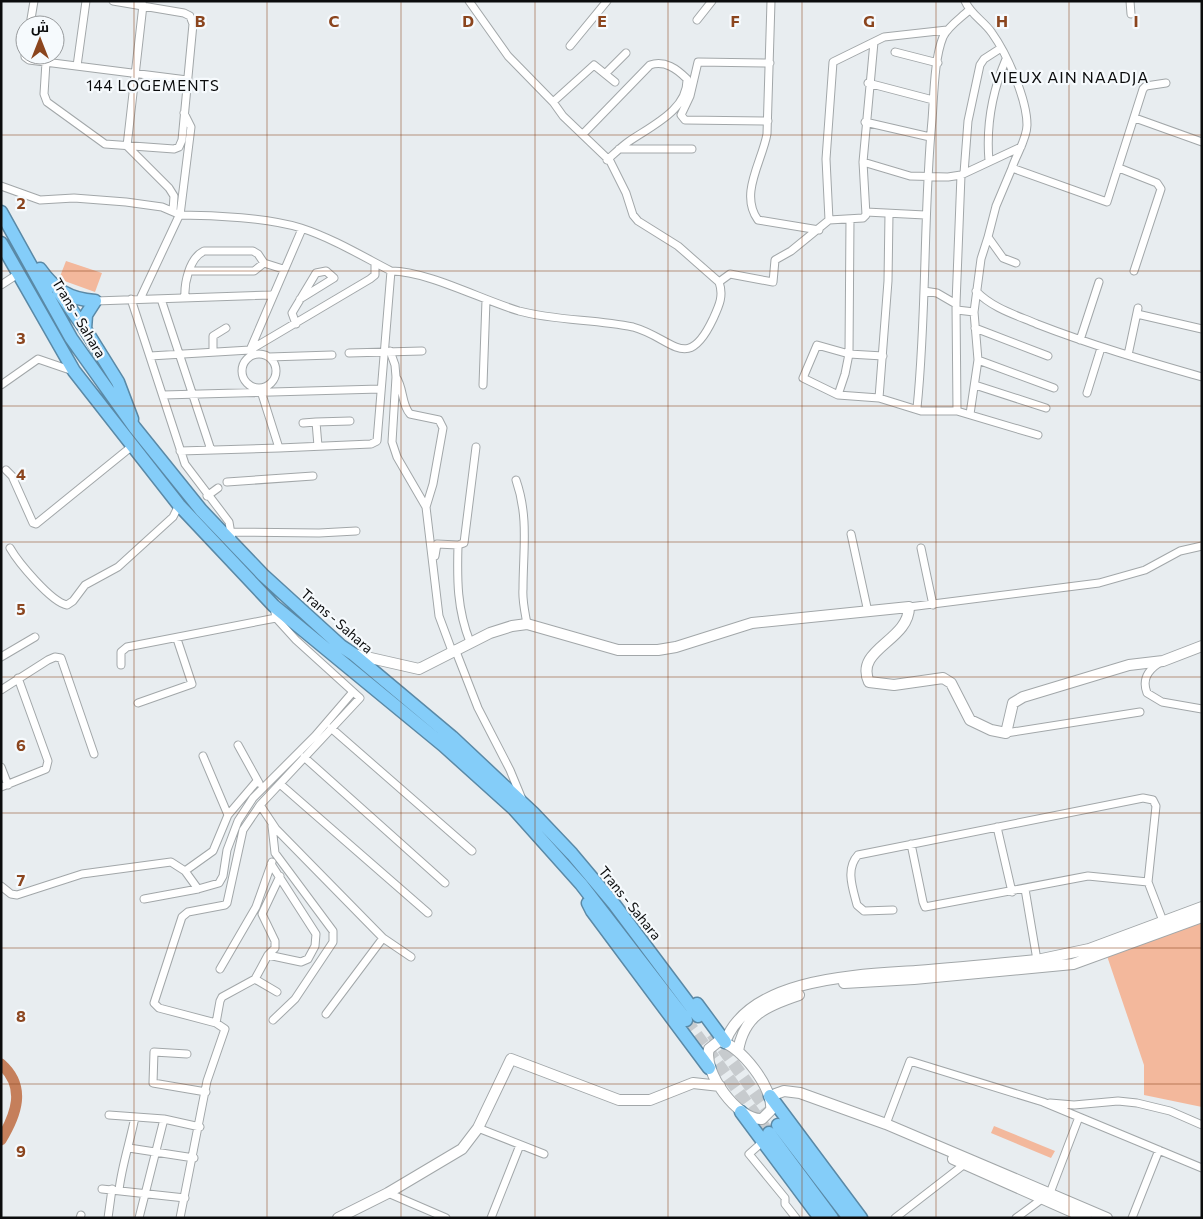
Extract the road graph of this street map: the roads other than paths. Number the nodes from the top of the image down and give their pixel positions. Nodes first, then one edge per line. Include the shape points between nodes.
1 (34, 1) edge
2 (86, 1) edge
3 (113, 1) edge
4 (469, 1) edge
5 (607, 1) edge
6 (712, 1) edge
7 (771, 1) edge
8 (965, 1) edge
9 (1130, 1) edge
10 (143, 5) junction
11 (969, 10) junction
12 (1130, 14) dead end
13 (32, 15) edge
14 (697, 20) dead end
15 (947, 30) junction
16 (874, 42) junction
17 (570, 46) dead end
18 (1001, 48) junction
19 (895, 52) dead end
20 (626, 53) dead end
21 (1006, 58) junction
22 (770, 63) junction
23 (938, 63) junction
24 (65, 64) edge
25 (46, 65) edge
26 (77, 66) junction
27 (134, 73) junction
28 (606, 73) junction
29 (187, 80) junction
30 (615, 82) dead end
31 (868, 83) junction
32 (1166, 83) dead end
33 (934, 100) junction
34 (553, 102) junction
35 (184, 113) junction
36 (1135, 118) junction
37 (768, 121) junction
38 (866, 122) junction
39 (583, 134) junction
40 (930, 137) junction
41 (1202, 142) edge
42 (127, 146) junction
43 (1021, 146) junction
44 (619, 149) junction
45 (692, 149) dead end
46 (607, 160) junction
47 (989, 161) junction
48 (862, 162) junction
49 (1012, 168) junction
50 (1119, 168) junction
51 (962, 174) junction
52 (928, 177) junction
53 (1, 186) edge
54 (1, 212) edge
55 (866, 212) junction
56 (177, 214) junction
57 (889, 214) junction
58 (925, 216) junction
59 (850, 219) junction
60 (829, 220) junction
61 (302, 228) junction
62 (10, 230) junction
63 (819, 230) junction
64 (988, 237) junction
65 (1, 243) edge
66 (374, 262) junction
67 (264, 263) junction
68 (1016, 263) dead end
69 (283, 269) junction
70 (190, 271) junction
71 (391, 271) junction
72 (1134, 271) dead end
73 (18, 274) junction
74 (719, 282) junction
75 (1098, 282) dead end
76 (1, 285) edge
77 (57, 289) junction
78 (924, 291) junction
79 (976, 291) junction
80 (271, 296) junction
81 (185, 298) junction
82 (131, 299) junction
83 (140, 299) junction
84 (161, 299) junction
85 (300, 299) junction
86 (486, 300) junction
87 (95, 301) junction
88 (956, 307) junction
89 (974, 312) junction
90 (296, 324) junction
91 (226, 328) dead end
92 (974, 328) junction
93 (85, 329) junction
94 (1202, 329) edge
95 (1080, 340) junction
96 (1101, 348) junction
97 (422, 351) dead end
98 (213, 352) junction
99 (387, 352) junction
100 (251, 353) junction
101 (349, 353) dead end
102 (181, 354) junction
103 (849, 354) junction
104 (332, 355) dead end
105 (1128, 355) junction
106 (150, 356) junction
107 (883, 356) junction
108 (1048, 356) dead end
109 (269, 357) junction
110 (978, 360) junction
111 (74, 371) junction
112 (396, 377) junction
113 (1202, 377) edge
114 (1, 385) edge
115 (483, 385) dead end
116 (975, 385) junction
117 (380, 388) junction
118 (1054, 388) dead end
119 (260, 390) junction
120 (1087, 393) dead end
121 (838, 394) junction
122 (194, 395) junction
123 (163, 396) junction
124 (880, 398) junction
125 (917, 408) junction
126 (1046, 408) dead end
127 (957, 411) junction
128 (970, 414) junction
129 (350, 421) dead end
130 (316, 422) junction
131 (303, 423) dead end
132 (135, 428) junction
133 (1038, 435) dead end
134 (318, 446) junction
135 (131, 447) junction
136 (476, 447) dead end
137 (278, 448) junction
138 (211, 450) junction
139 (180, 451) junction
140 (6, 470) dead end
141 (313, 476) dead end
142 (516, 480) dead end
143 (227, 482) dead end
144 (218, 488) dead end
145 (207, 496) junction
146 (179, 505) junction
147 (426, 507) junction
148 (356, 530) dead end
149 (851, 534) dead end
150 (232, 537) junction
151 (458, 545) junction
152 (1202, 546) edge
153 (10, 548) dead end
154 (921, 548) dead end
155 (435, 591) junction
156 (933, 605) junction
157 (909, 607) junction
158 (275, 612) junction
159 (868, 612) junction
160 (527, 624) junction
161 (35, 637) dead end
162 (177, 639) junction
163 (470, 642) junction
164 (1202, 646) edge
165 (454, 650) junction
166 (353, 654) junction
167 (1, 657) edge
168 (1163, 661) junction
169 (121, 665) dead end
170 (18, 678) junction
171 (1, 690) edge
172 (352, 693) junction
173 (138, 703) dead end
174 (1202, 709) edge
175 (1140, 712) dead end
176 (331, 728) junction
177 (1006, 733) junction
178 (238, 745) dead end
179 (94, 754) dead end
180 (202, 756) dead end
181 (304, 757) junction
182 (1, 767) edge
183 (257, 781) junction
184 (280, 784) junction
185 (5, 786) edge
186 (262, 788) junction
187 (260, 805) junction
188 (526, 806) junction
189 (228, 815) junction
190 (272, 824) junction
191 (997, 827) junction
192 (911, 844) junction
193 (472, 851) dead end
194 (274, 853) junction
195 (271, 864) junction
196 (185, 871) junction
197 (280, 876) junction
198 (1148, 882) junction
199 (446, 884) dead end
200 (581, 884) junction
201 (1, 886) edge
202 (198, 889) junction
203 (1025, 889) junction
204 (1012, 892) junction
205 (144, 899) dead end
206 (614, 904) junction
207 (1202, 907) edge
208 (893, 910) dead end
209 (428, 913) dead end
210 (1202, 917) edge
211 (1163, 921) junction
212 (383, 938) junction
213 (268, 954) junction
214 (411, 957) dead end
215 (1038, 960) junction
216 (220, 969) dead end
217 (255, 978) junction
218 (277, 992) dead end
219 (326, 1014) dead end
220 (698, 1016) tunnel mouth
221 (273, 1020) dead end
222 (686, 1020) tunnel mouth
223 (216, 1023) junction
224 (725, 1042) junction
225 (738, 1051) junction
226 (187, 1054) dead end
227 (709, 1068) junction
228 (720, 1086) junction
229 (206, 1092) junction
230 (770, 1096) junction
231 (1042, 1102) junction
232 (741, 1112) junction
233 (109, 1115) dead end
234 (135, 1117) junction
235 (1079, 1117) junction
236 (868, 1119) junction
237 (164, 1120) junction
238 (886, 1124) junction
239 (1202, 1125) edge
240 (200, 1127) junction
241 (478, 1128) junction
242 (520, 1145) junction
243 (758, 1146) dead end
244 (129, 1148) junction
245 (1159, 1150) junction
246 (154, 1152) junction
247 (544, 1154) dead end
248 (194, 1158) junction
249 (967, 1162) junction
250 (1202, 1168) edge
251 (102, 1188) dead end
252 (116, 1190) junction
253 (144, 1193) junction
254 (388, 1193) junction
255 (1046, 1196) junction
256 (185, 1198) junction
257 (108, 1218) edge
258 (139, 1218) edge
259 (180, 1218) edge
260 (338, 1218) edge
261 (446, 1218) edge
262 (491, 1218) edge
263 (796, 1218) edge
264 (820, 1218) edge
265 (832, 1218) edge
266 (849, 1218) edge
267 (861, 1218) edge
268 (895, 1218) edge
269 (1016, 1218) edge
270 (1086, 1218) edge
271 (1107, 1218) edge
272 (1132, 1218) edge

1 - 13 street
2 - 26 street
3 - 10 street
4 - 34 street via 508,56
5 - 17 street
6 - 14 street
7 - 22 street
8 - 11 street
9 - 12 street
10 - 27 street
10 - 29 street via 190,16 193,24
11 - 15 street
11 - 18 street via 991,32
15 - 16 street via 900,34
15 - 23 street
16 - 31 street
16 - 60 street via 833,62 826,159
18 - 21 street
18 - 51 street via 980,65 968,121
19 - 23 street
20 - 28 street
21 - 43 street via 1023,98 1027,126
21 - 47 street via 989,116
22 - 37 street
22 - 37 street via 698,62 682,115 685,120
23 - 33 street
24 - 26 street
25 - 42 street via 44,94 47,102 104,144
26 - 27 street
27 - 29 street
27 - 42 street
28 - 30 street
28 - 34 street via 596,65 592,66
29 - 35 street
31 - 33 street
31 - 38 street
32 - 36 street via 1143,89
33 - 40 street
34 - 39 street
35 - 42 street via 179,147
35 - 56 street via 191,127
36 - 41 street
36 - 50 street
37 - 63 street via 764,152 749,198 753,213 758,220
38 - 40 street
38 - 48 street
39 - 44 street via 650,65 661,63 677,70 687,79 686,92 680,103
39 - 46 street via 602,150
40 - 52 street
42 - 56 street via 169,188
43 - 47 street
43 - 49 street
44 - 45 street
44 - 46 street
46 - 74 street via 618,175 638,221 678,246
47 - 51 street
48 - 52 street via 890,172
48 - 55 street
49 - 50 street via 1107,202
49 - 64 street via 996,206
50 - 72 street via 1158,183 1161,189
51 - 52 street
51 - 88 street
52 - 58 street
53 - 56 street via 40,200 108,201 162,207
54 - 62 highway, Trans - Sahara
55 - 57 street
55 - 59 street via 863,218
56 - 61 street via 272,222
56 - 83 street
57 - 58 street
57 - 107 street
58 - 78 street
59 - 60 street
59 - 103 street
60 - 63 street
61 - 66 street
61 - 69 street
62 - 77 highway
62 - 132 highway, Trans - Sahara via 71,338
63 - 74 street via 775,260 773,282 730,274
64 - 68 street via 1003,258
64 - 79 street
65 - 73 highway, Trans - Sahara
66 - 71 street
66 - 90 street via 375,275 370,279
67 - 69 street
67 - 70 street via 254,271
67 - 70 street via 253,251 204,251 198,254
69 - 80 street
70 - 81 street
71 - 86 street via 416,276
71 - 99 street
73 - 76 street
73 - 111 highway, Trans - Sahara
74 - 86 street via 721,297 708,328 698,344 685,350 645,330 528,312
75 - 95 street
77 - 87 highway via 75,298
77 - 93 highway
78 - 88 street via 937,293
78 - 125 street
79 - 89 street
79 - 95 street via 993,305
80 - 81 street
80 - 100 street
81 - 84 street
82 - 83 street
82 - 87 street
82 - 106 street
83 - 84 street
84 - 102 street
85 - 85 street via 316,272 326,271 334,278
85 - 90 street via 292,313
86 - 115 street
87 - 93 highway via 86,315
88 - 89 street
88 - 127 street
89 - 92 street
90 - 100 street
91 - 98 street via 213,336
92 - 108 street
92 - 110 street
93 - 132 highway via 118,382
94 - 105 street via 1138,311
95 - 96 street
96 - 105 street
96 - 120 street
97 - 99 street
98 - 100 street
98 - 102 street
99 - 101 street
99 - 112 street via 395,366
99 - 117 street
100 - 109 street
100 - 119 street via 244,362 242,373 246,382
102 - 106 street
102 - 122 street
103 - 107 street
103 - 121 street
103 - 121 street via 817,346 803,376 803,379
104 - 109 street
105 - 113 street
106 - 123 street
107 - 124 street
109 - 119 street via 276,366 275,378
110 - 116 street
110 - 118 street
111 - 114 street via 38,359
111 - 135 highway, Trans - Sahara
112 - 147 street via 392,442 397,457
112 - 147 street via 410,414 442,423 433,484
116 - 126 street
116 - 128 street
117 - 119 street
117 - 134 street via 377,441 372,444
119 - 122 street
119 - 137 street
121 - 124 street
122 - 123 street
122 - 138 street
123 - 139 street
124 - 125 street
125 - 127 street
127 - 128 street
128 - 133 street
129 - 130 street
130 - 131 street
130 - 134 street
132 - 150 highway, Trans - Sahara via 200,510
134 - 137 street
135 - 140 street via 36,524 15,481
135 - 146 highway, Trans - Sahara
136 - 151 street via 464,543
137 - 138 street
138 - 139 street
139 - 145 street
141 - 143 street
142 - 160 street via 525,515 522,589
144 - 145 street
145 - 150 street via 229,522
146 - 153 street via 173,516 118,567 85,585 67,605 20,565
146 - 158 highway, Trans - Sahara
147 - 155 street
148 - 150 street
149 - 159 street
150 - 166 highway, Trans - Sahara via 277,588
151 - 155 street via 436,546
151 - 163 street via 459,603
152 - 156 street via 1180,551 1145,570 1099,582
154 - 156 street
155 - 165 street via 439,616
156 - 157 street
157 - 159 street
157 - 177 street via 906,624 870,658 865,674 869,682 894,685 943,678 955,688 970,720
158 - 162 street
158 - 172 street
158 - 200 highway, Trans - Sahara via 482,778 533,828
159 - 160 street via 752,624 676,648 643,651 618,650
160 - 163 street via 512,626
161 - 167 street
162 - 169 street via 126,647 121,652
162 - 173 street via 192,684
163 - 165 street
164 - 168 street
165 - 166 street via 419,669
165 - 188 street via 478,708
166 - 188 highway, Trans - Sahara via 452,737
168 - 174 street via 1152,667 1146,676 1147,694 1162,702
168 - 177 street via 1129,664 1023,697 1013,703
170 - 171 street
170 - 179 street via 48,660 61,658
170 - 185 street via 48,762 46,770
172 - 176 street via 360,698
172 - 186 street via 315,736
175 - 177 street
176 - 181 street
176 - 193 street
178 - 183 street
180 - 189 street
181 - 184 street
181 - 199 street
182 - 185 street
183 - 186 street
183 - 189 street
184 - 187 street
184 - 209 street
186 - 202 street via 238,821 219,883
187 - 190 street
187 - 223 street via 244,830 227,903 188,912 182,917 154,1003 159,1008
188 - 206 highway, Trans - Sahara
189 - 196 street via 213,852
190 - 194 street
190 - 212 street
191 - 192 street
191 - 198 street via 1143,798 1153,800 1156,817
191 - 204 street
192 - 204 street via 926,907
192 - 208 street via 867,852 853,861 850,876 856,905 864,911
194 - 195 street
194 - 221 street via 333,932 333,942 295,999
195 - 197 street
195 - 216 street via 256,907
196 - 201 street via 171,862 82,874 17,895
196 - 202 street
197 - 213 street via 262,914 275,941 275,948
197 - 213 street via 316,934 315,946 308,959 301,962
198 - 203 street via 1088,876
198 - 211 street
200 - 222 highway, Trans - Sahara
200 - 227 highway via 592,911
202 - 205 street
203 - 204 street
203 - 215 street
206 - 220 highway, Trans - Sahara
206 - 224 highway via 637,922
207 - 211 street
210 - 225 street via 1073,964 914,980 849,982 812,990 755,1016 744,1029
211 - 215 street via 1089,949
212 - 214 street
212 - 219 street
213 - 217 street
215 - 224 street via 827,979 792,990 758,1006 735,1026
217 - 218 street
217 - 223 street via 222,997
223 - 229 street via 225,1029
224 - 225 street
224 - 227 street via 719,1041 709,1049
225 - 230 street
226 - 229 street via 154,1052 153,1082
227 - 228 street
228 - 232 street
228 - 241 street via 693,1083 650,1100 619,1100 510,1059
229 - 240 street
230 - 232 street via 771,1110 762,1119 752,1119
230 - 236 street via 784,1091 800,1093
230 - 267 highway
231 - 235 street
231 - 238 street via 910,1061
231 - 239 street via 1074,1105 1118,1101 1137,1103 1170,1111
232 - 264 highway
233 - 234 street
234 - 237 street
234 - 244 street
235 - 245 street
235 - 255 street
236 - 238 street
236 - 249 street via 884,1129
237 - 240 street
237 - 246 street
238 - 249 street
240 - 248 street
241 - 242 street
241 - 254 street via 462,1149
242 - 247 street
242 - 262 street
243 - 263 street via 749,1154 785,1198
244 - 246 street
244 - 252 street
245 - 250 street
245 - 272 street
246 - 248 street
246 - 253 street
248 - 256 street
249 - 255 street
249 - 268 street
251 - 252 street
252 - 253 street
252 - 257 street
253 - 256 street
253 - 258 street
254 - 260 street
254 - 261 street
255 - 269 street
255 - 270 street
255 - 271 street
256 - 259 street
265 - 266 highway via 774,1129

